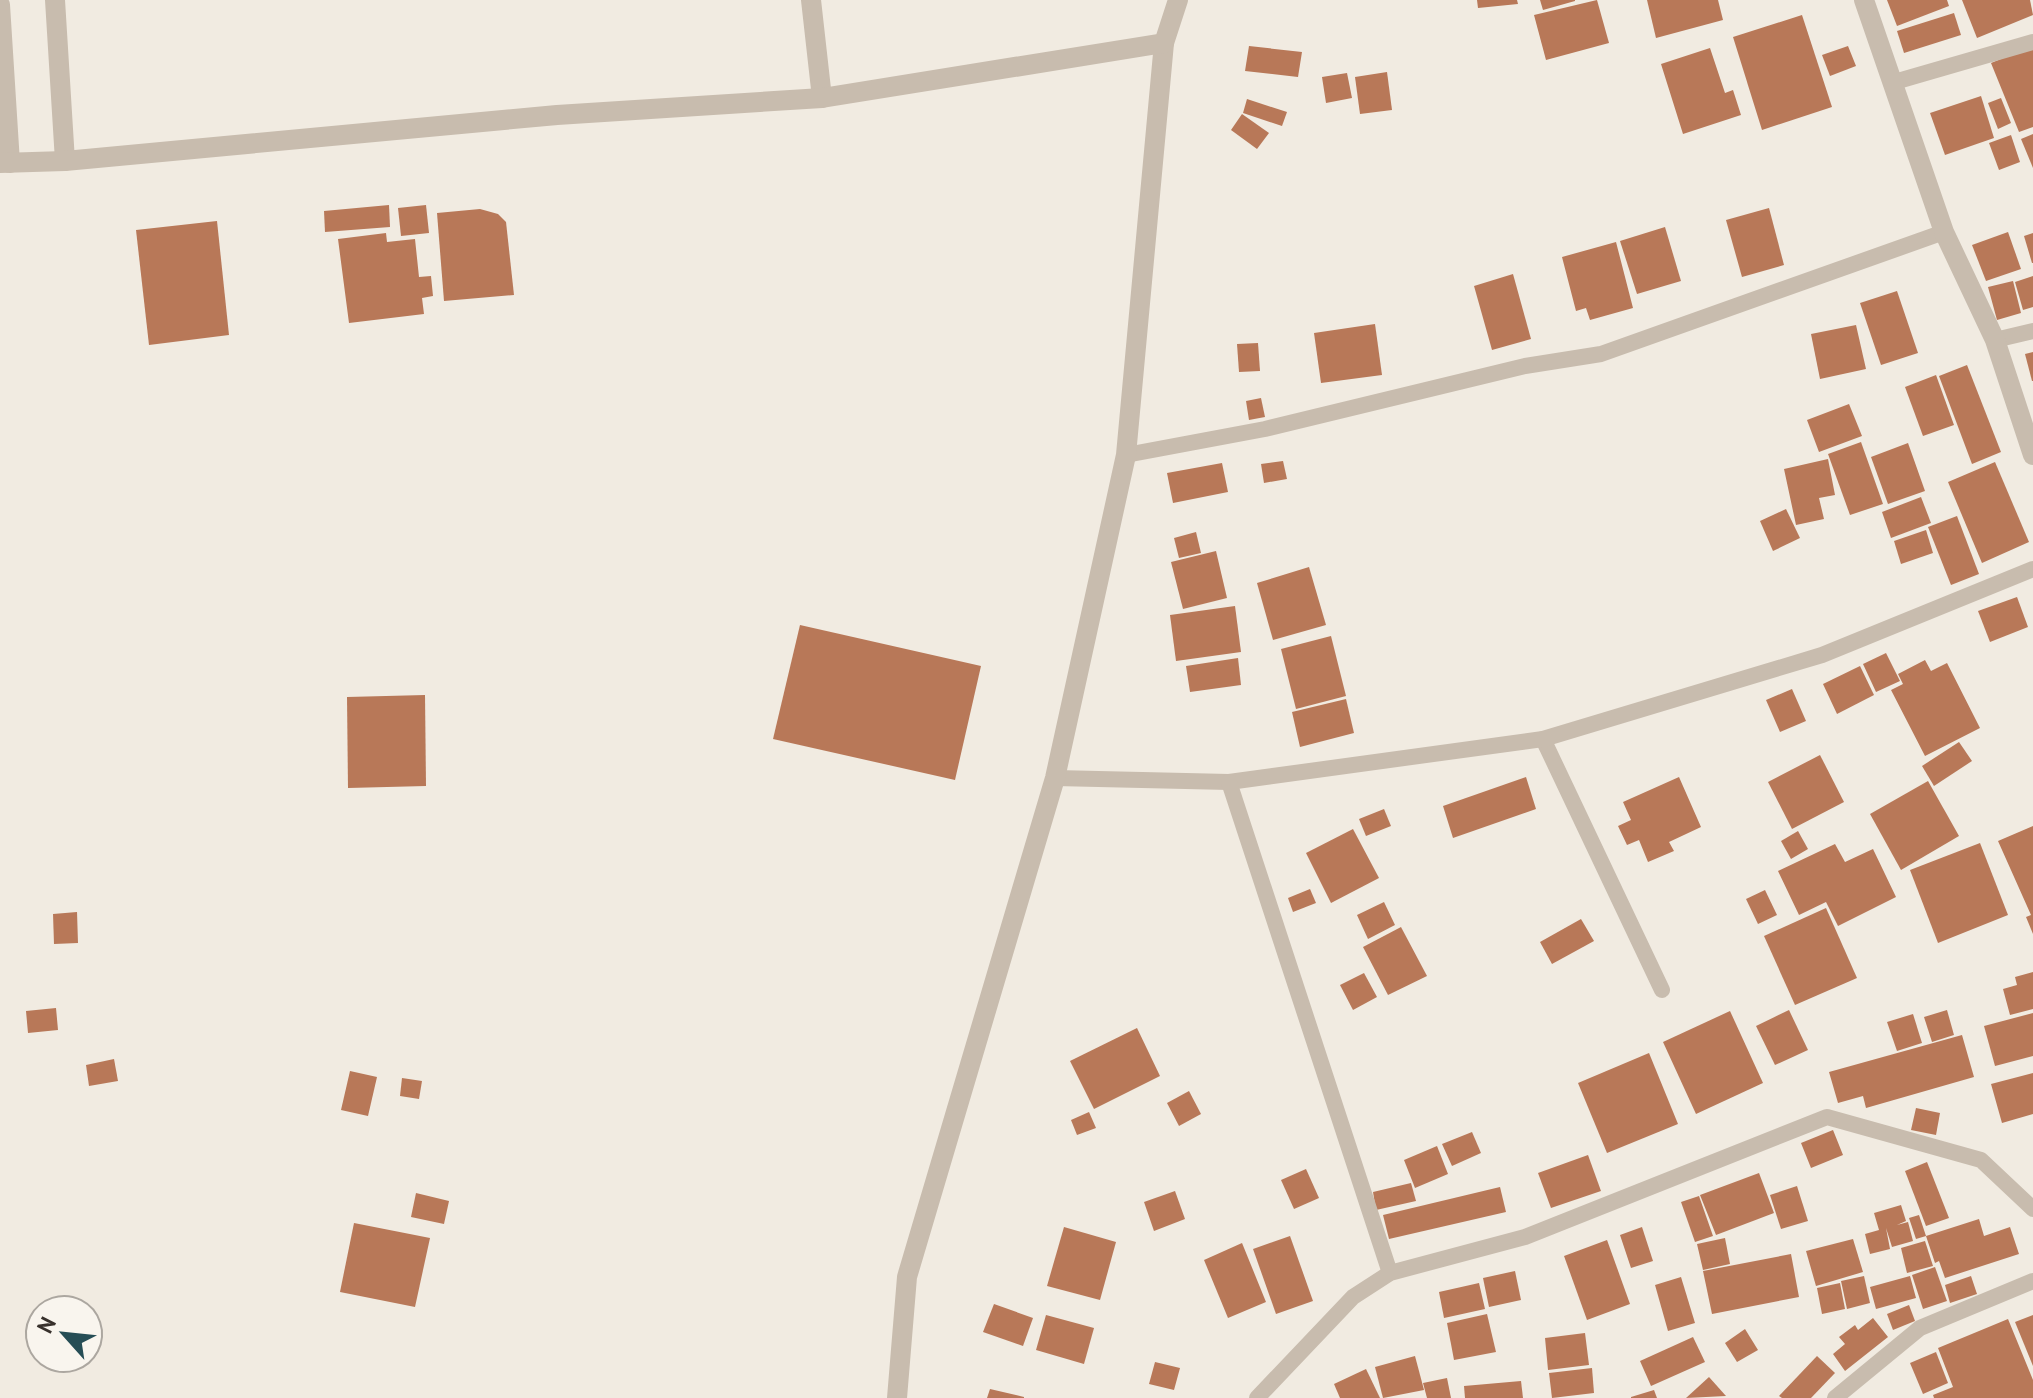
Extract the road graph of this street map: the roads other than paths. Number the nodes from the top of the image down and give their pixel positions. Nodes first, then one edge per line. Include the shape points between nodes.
1 (55, 0) edge
2 (811, 0) edge
3 (1178, 0) edge
4 (1864, 0) edge
5 (0, 5) edge
6 (2033, 42) edge
7 (1164, 43) junction
8 (1891, 83) junction
9 (822, 98) junction
10 (65, 161) junction
11 (5, 163) edge
12 (1944, 232) junction
13 (2033, 331) edge
14 (1995, 340) junction
15 (1126, 455) junction
16 (2033, 455) edge
17 (2033, 569) edge
18 (1543, 739) junction
19 (1055, 778) junction
20 (1229, 782) junction
21 (1662, 990) dead end
22 (2033, 1209) edge
23 (1390, 1273) junction
24 (2033, 1281) edge
25 (897, 1398) edge
26 (1257, 1398) edge
27 (1835, 1398) edge

1 - 10 street
2 - 9 street
3 - 7 street
4 - 8 street
5 - 11 street
6 - 8 lane
7 - 9 street
7 - 15 street
8 - 12 street
9 - 10 street via 557,115
10 - 11 street
12 - 14 street
12 - 15 lane via 1601,354 1525,366 1265,429
13 - 14 lane
14 - 16 street
15 - 19 street
17 - 18 lane via 1822,655
18 - 20 lane
18 - 21 lane
19 - 20 lane
19 - 25 street via 907,1277
20 - 23 lane
22 - 23 lane via 1981,1160 1827,1117 1525,1237
23 - 26 lane via 1353,1297
24 - 27 lane via 1920,1328

